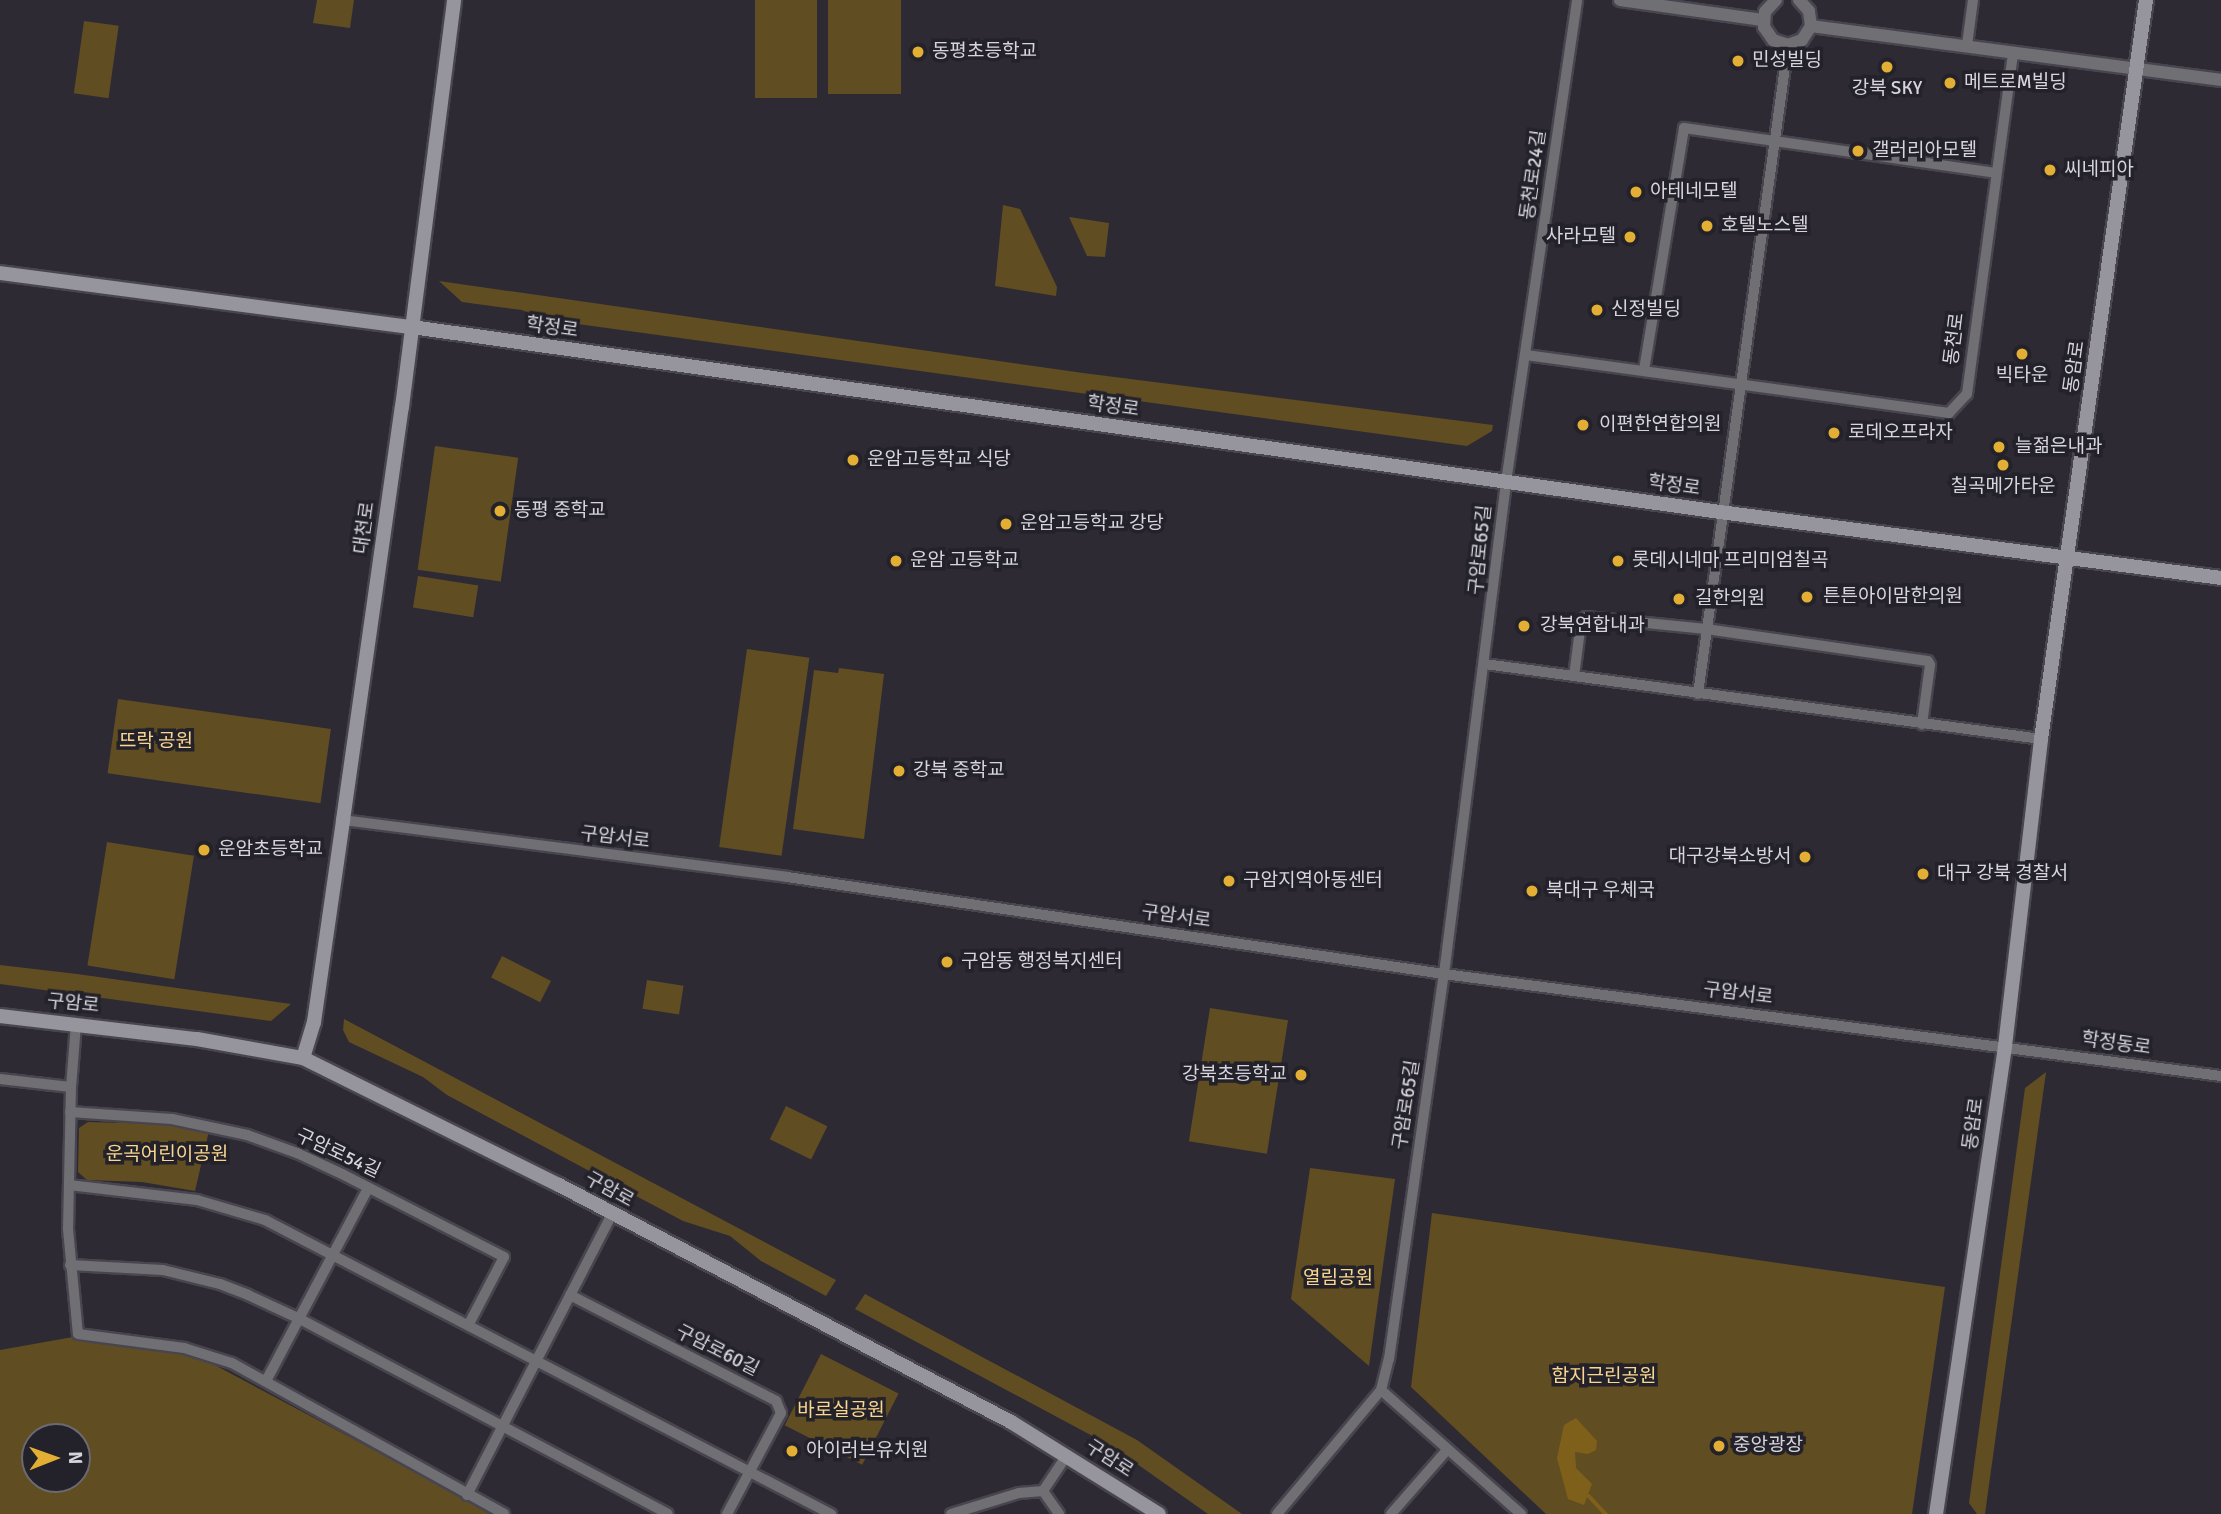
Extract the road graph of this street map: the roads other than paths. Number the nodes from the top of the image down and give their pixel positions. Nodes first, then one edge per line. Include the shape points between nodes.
1 (454, 0) edge
2 (1577, 0) edge
3 (1620, 0) edge
4 (1776, 0) edge
5 (1799, 0) edge
6 (1973, 0) edge
7 (2146, 0) edge
8 (1763, 20) junction
9 (1811, 26) junction
10 (1788, 45) junction
11 (1967, 45) junction
12 (2013, 52) junction
13 (2136, 71) junction
14 (2221, 80) edge
15 (1774, 141) junction
16 (1996, 173) junction
17 (0, 273) edge
18 (412, 327) junction
19 (1526, 355) junction
20 (1644, 370) junction
21 (1739, 383) junction
22 (1506, 482) junction
23 (1720, 512) junction
24 (2067, 556) junction
25 (2221, 578) edge
26 (1706, 629) junction
27 (1485, 664) junction
28 (1574, 676) junction
29 (1698, 694) junction
30 (1922, 724) junction
31 (2041, 739) junction
32 (343, 820) junction
33 (1444, 974) junction
34 (0, 1016) edge
35 (76, 1024) junction
36 (2005, 1046) junction
37 (303, 1058) junction
38 (2221, 1076) edge
39 (0, 1079) edge
40 (71, 1087) junction
41 (70, 1112) junction
42 (69, 1185) junction
43 (368, 1188) junction
44 (612, 1214) junction
45 (334, 1254) junction
46 (70, 1265) junction
47 (570, 1295) junction
48 (300, 1319) junction
49 (469, 1324) junction
50 (537, 1360) junction
51 (266, 1381) junction
52 (1381, 1390) junction
53 (503, 1427) junction
54 (1448, 1449) junction
55 (1067, 1455) junction
56 (749, 1472) junction
57 (1043, 1491) junction
58 (467, 1494) junction
59 (1396, 1512) edge
60 (503, 1514) edge
61 (668, 1514) edge
62 (727, 1514) edge
63 (831, 1514) edge
64 (951, 1514) edge
65 (1059, 1514) edge
66 (1158, 1514) edge
67 (1277, 1514) edge
68 (1521, 1514) edge
69 (1936, 1514) edge

1 - 18 main road, 대천로
2 - 19 street, 동천로24길
3 - 8 street
4 - 8 street
5 - 9 street via 1809,11
6 - 11 street
7 - 13 main road, 동암로
8 - 10 street via 1773,40
9 - 10 street via 1802,40
9 - 11 street
10 - 15 street
11 - 12 street
12 - 13 street
12 - 16 street, 동천로
13 - 14 street
13 - 24 main road, 동암로
15 - 16 street
15 - 20 street via 1684,128
15 - 21 street
16 - 21 street, 동천로 via 1967,394 1959,405 1949,413
17 - 18 main road, 학정로
18 - 22 main road, 학정로
18 - 32 main road, 대천로
19 - 20 street
19 - 22 street, 동천로24길
20 - 21 street
21 - 23 street
22 - 23 main road, 학정로
22 - 27 street, 구암로65길
23 - 24 main road, 학정로
23 - 26 street
24 - 25 main road, 학정로
24 - 31 main road, 동암로
26 - 28 street via 1586,617 1581,622
26 - 29 street
26 - 30 street via 1928,661
27 - 28 street
27 - 33 street, 구암로65길
28 - 29 street
29 - 30 street
30 - 31 street
31 - 36 main road, 동암로
32 - 33 street, 구암서로 via 787,877
32 - 37 main road, 대천로 via 314,1022
33 - 36 street, 구암서로
33 - 52 street, 구암로65길
34 - 35 main road, 구암로
35 - 37 main road, 구암로
35 - 40 street
36 - 38 street, 학정동로
36 - 69 main road, 동암로
37 - 44 main road, 구암로
39 - 40 street
40 - 41 street
41 - 42 street
41 - 43 street, 구암로54길 via 172,1119 247,1135 297,1153
42 - 45 street via 197,1200 265,1220
42 - 46 street
43 - 45 street
43 - 49 street, 구암로54길 via 504,1257
44 - 47 street
44 - 55 main road, 구암로
45 - 48 street
45 - 49 street
46 - 48 street via 163,1270 220,1284
46 - 51 street via 78,1334 184,1348 232,1363
47 - 50 street
47 - 56 street, 구암로60길 via 776,1401 781,1413
48 - 51 street
48 - 53 street
49 - 50 street
50 - 53 street
50 - 56 street
51 - 58 street
52 - 54 street
52 - 67 street, 구암로65길
53 - 58 street
53 - 61 street
54 - 59 street
54 - 68 street
55 - 57 street
55 - 66 main road, 구암로
56 - 62 street
56 - 63 street
57 - 64 street via 1019,1493
57 - 65 street
58 - 60 street

